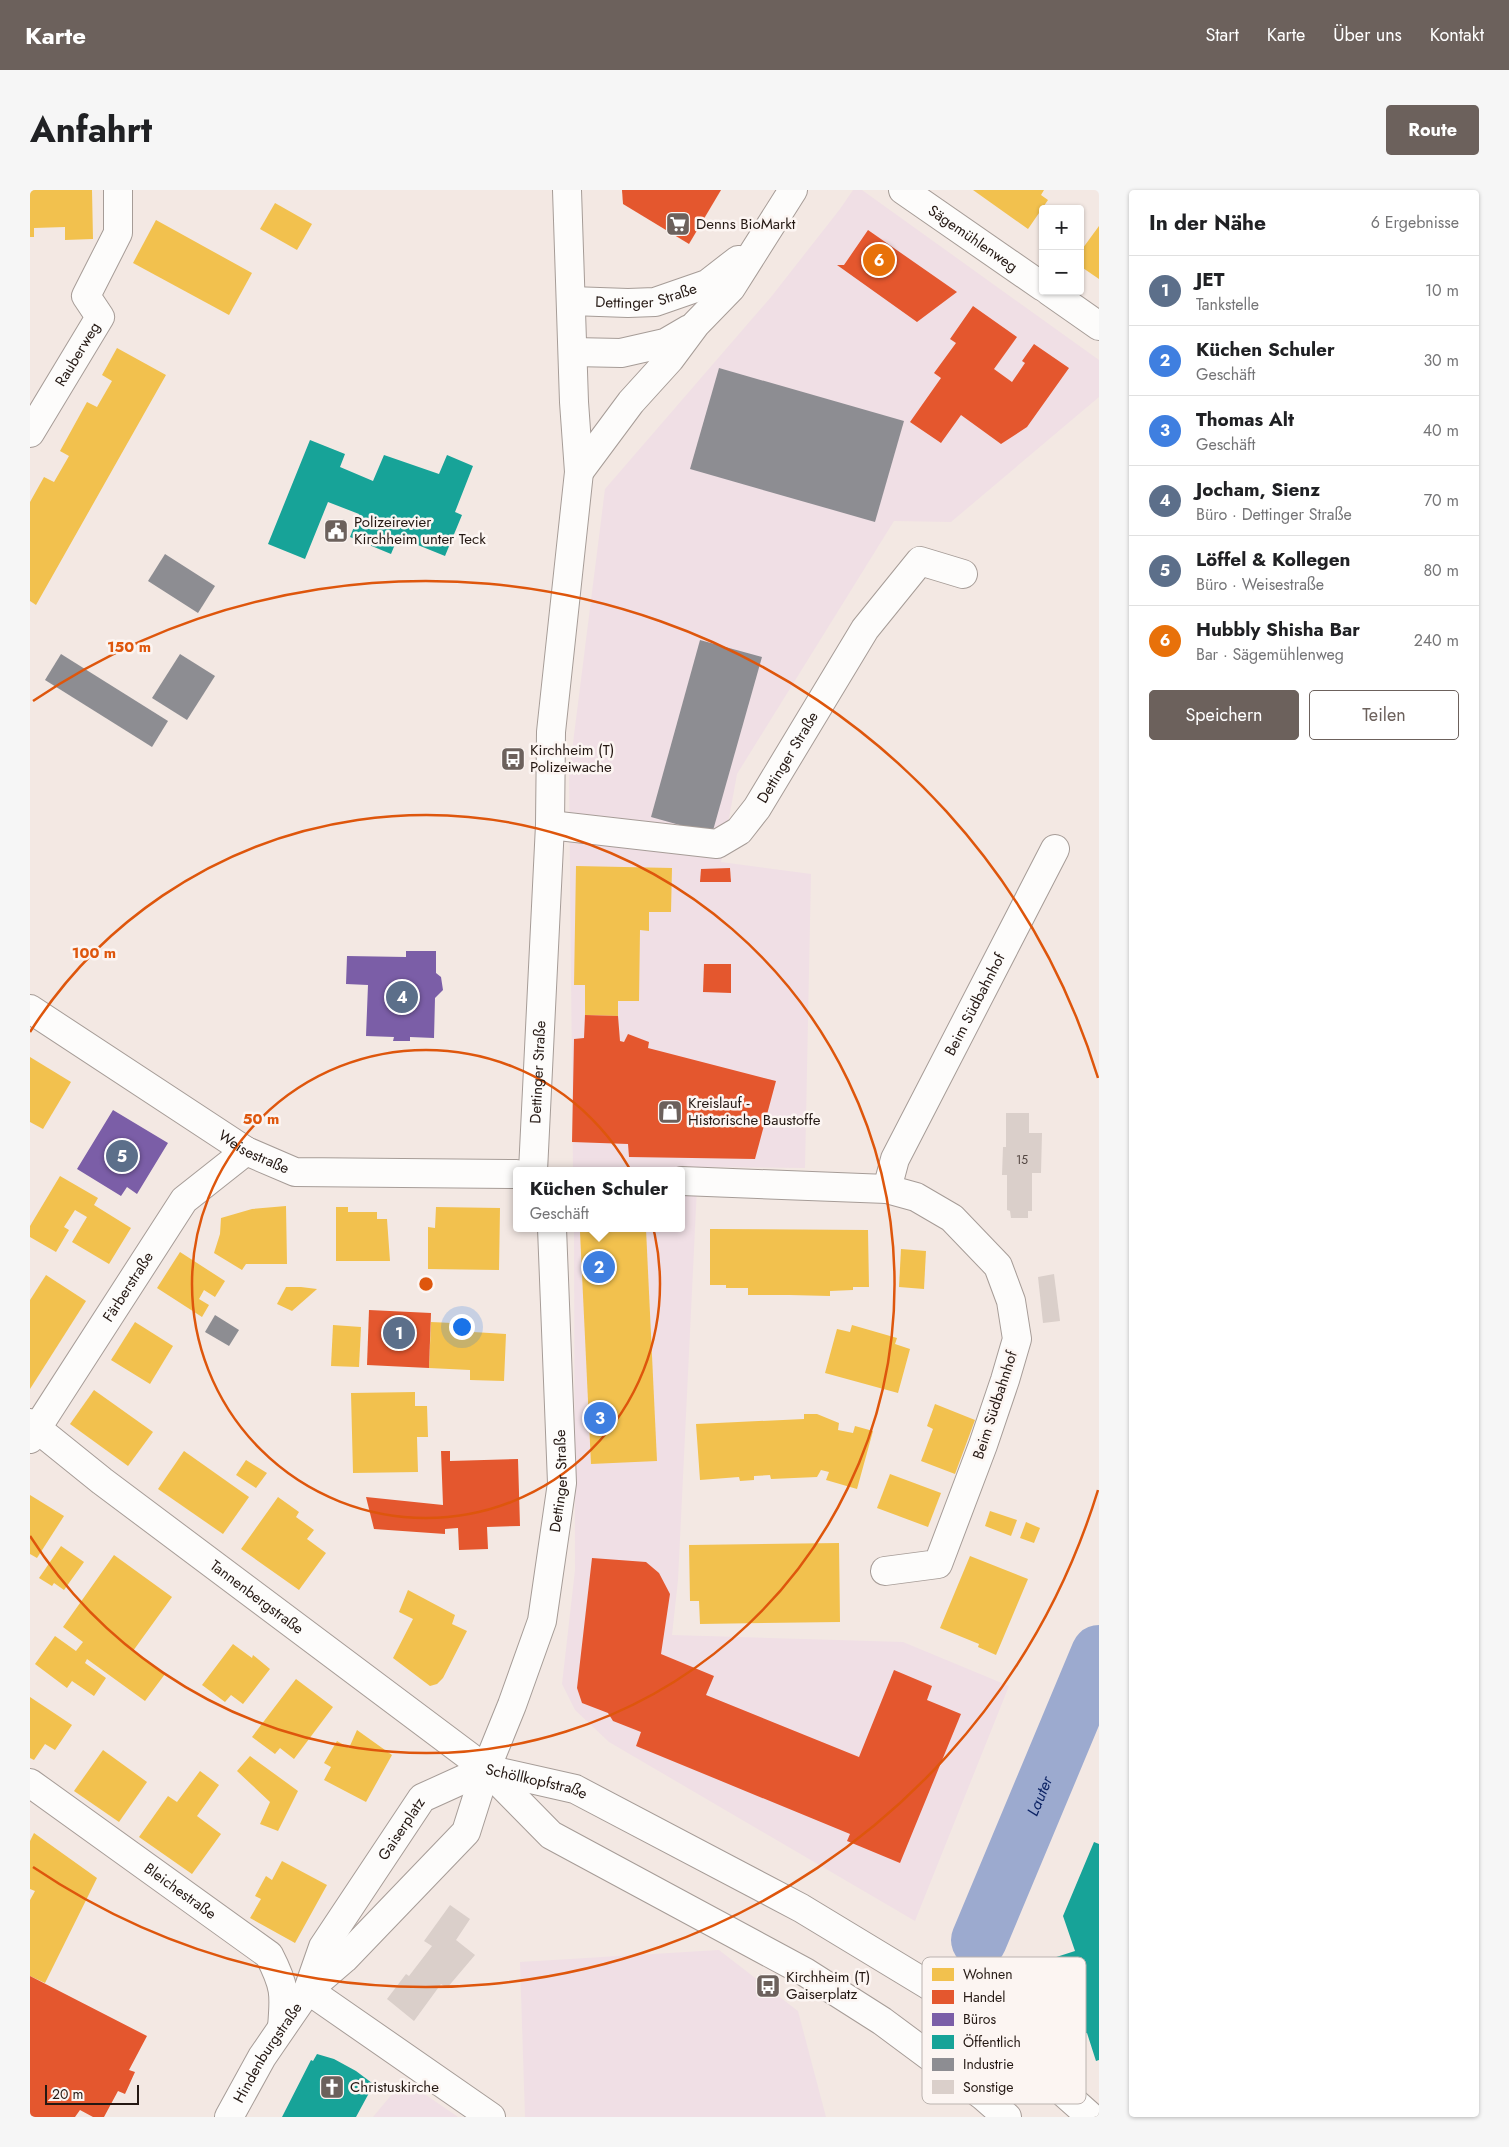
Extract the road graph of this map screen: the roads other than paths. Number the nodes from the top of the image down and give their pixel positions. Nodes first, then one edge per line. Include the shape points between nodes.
1 (118, 190) edge
2 (567, 190) edge
3 (793, 190) edge
4 (902, 190) edge
5 (758, 243) junction
6 (1039, 284) edge
7 (1055, 295) edge
8 (571, 301) junction
9 (696, 324) junction
10 (1099, 326) edge
11 (573, 352) junction
12 (30, 431) edge
13 (578, 472) junction
14 (963, 574) dead end
15 (550, 825) junction
16 (1055, 848) dead end
17 (30, 1009) edge
18 (246, 1151) junction
19 (533, 1167) edge
20 (513, 1174) edge
21 (685, 1180) edge
22 (887, 1189) junction
23 (537, 1232) edge
24 (552, 1232) edge
25 (32, 1430) edge
26 (551, 1553) junction
27 (885, 1571) dead end
28 (486, 1769) junction
29 (30, 1782) edge
30 (922, 1981) edge
31 (308, 1990) junction
32 (282, 2027) junction
33 (922, 2050) edge
34 (992, 2104) edge
35 (1076, 2104) edge
36 (229, 2117) edge
37 (491, 2117) edge
38 (1007, 2117) edge
39 (1091, 2117) edge

1 - 12 street, Rauberweg via 118,233 86,296 100,317
2 - 8 street
3 - 5 street, Dettinger Straße
4 - 6 street, Sägemühlenweg
5 - 8 street, Dettinger Straße via 707,284 655,302
5 - 9 street, Dettinger Straße via 731,288
7 - 10 street
8 - 11 street, Dettinger Straße
9 - 11 street, Dettinger Straße via 665,343 620,353
9 - 13 street, Dettinger Straße via 670,359 630,402
11 - 13 street, Dettinger Straße
13 - 15 street, Dettinger Straße via 551,732
14 - 15 street, Dettinger Straße via 920,561 865,629 757,808 739,831 717,844
15 - 19 street, Dettinger Straße
16 - 22 street, Beim Südbahnhof via 895,1159
17 - 18 street, Weisestraße
18 - 20 street, Weisestraße via 295,1172
18 - 25 street, Färberstraße via 184,1200
21 - 22 street, Beim Südbahnhof
22 - 27 street, Beim Südbahnhof via 916,1197 952,1218 998,1266 1011,1301 1017,1339 938,1564
23 - 26 street, Dettinger Straße via 544,1484
24 - 26 street, Dettinger Straße via 562,1483
25 - 28 street, Tannenbergstraße
26 - 28 street, Dettinger Straße via 542,1621
28 - 30 street, Schöllkopfstraße via 575,1789 801,1908
28 - 31 street via 466,1832 344,1959
28 - 31 street, Gaiserplatz via 422,1798 323,1948
28 - 33 street, Schöllkopfstraße via 551,1835 805,1972
29 - 32 street, Bleichestraße via 269,1955 285,1997
31 - 32 street, Hindenburgstraße
31 - 37 street
32 - 36 street, Hindenburgstraße
34 - 38 street, Schöllkopfstraße
35 - 39 street, Schöllkopfstraße

